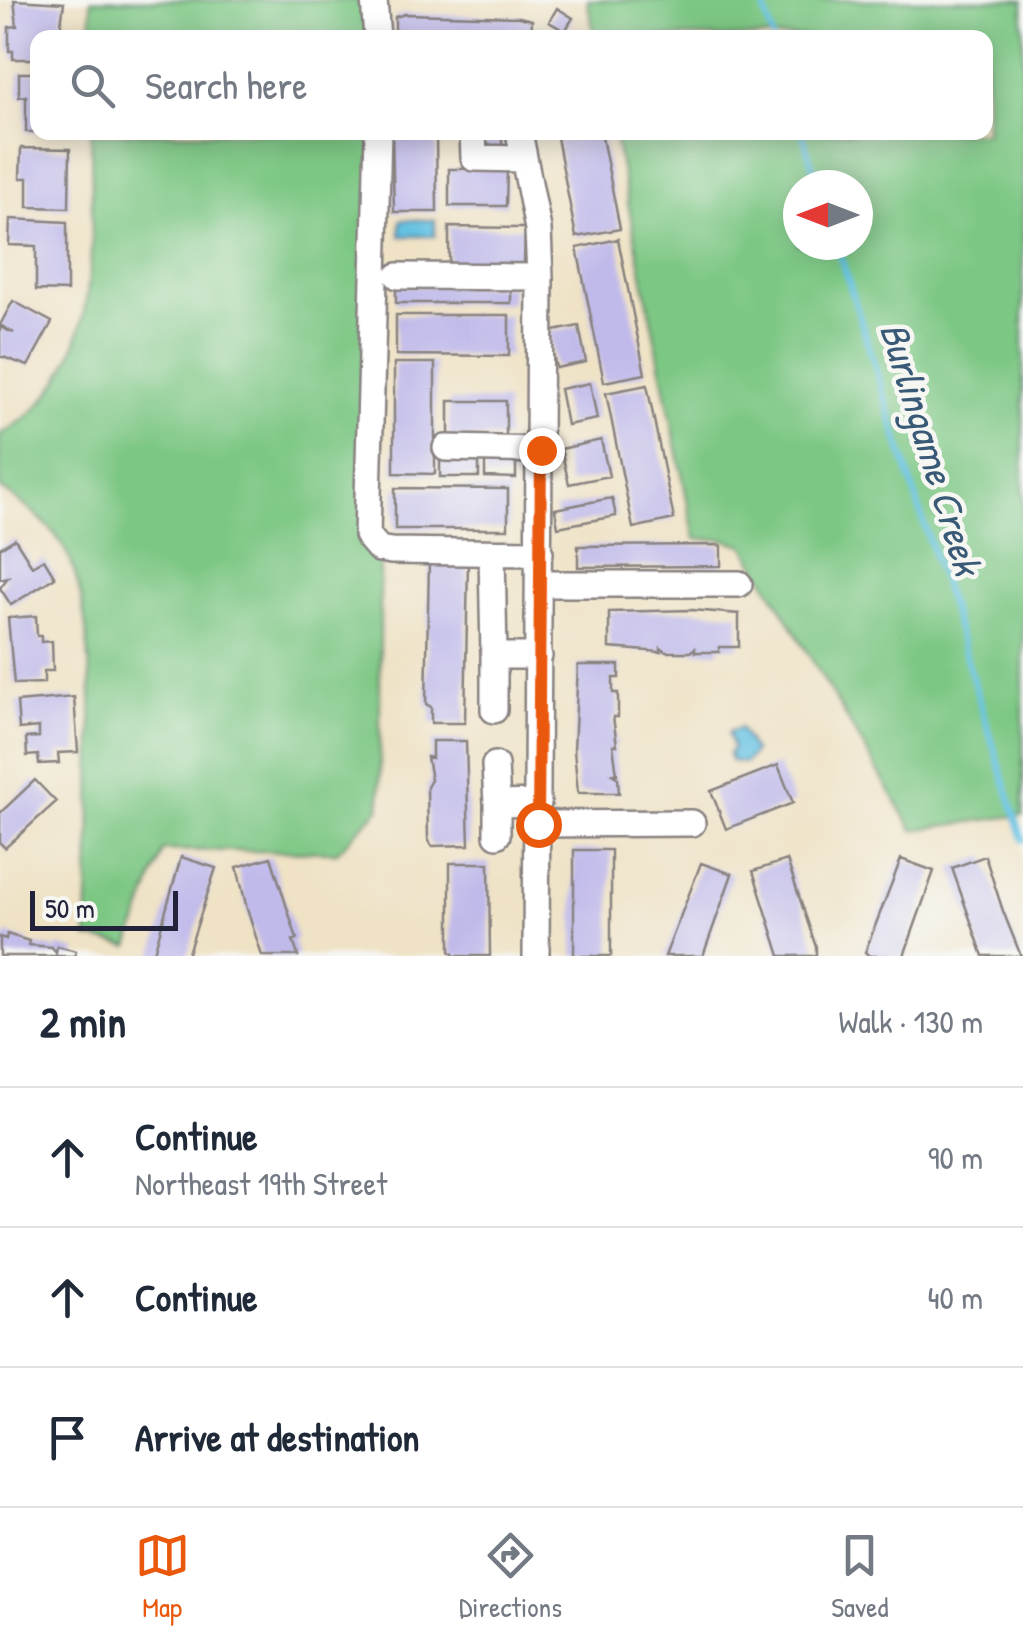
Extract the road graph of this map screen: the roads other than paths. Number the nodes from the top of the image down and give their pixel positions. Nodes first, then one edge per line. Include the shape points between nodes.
1 (374, 0) edge
2 (376, 30) edge
3 (378, 140) edge
4 (473, 140) edge
5 (521, 140) edge
6 (524, 158) junction
7 (398, 276) dead end
8 (540, 277) junction
9 (446, 448) dead end
10 (541, 450) junction
11 (492, 552) junction
12 (540, 553) junction
13 (540, 584) junction
14 (738, 584) dead end
15 (494, 656) junction
16 (539, 656) junction
17 (494, 710) dead end
18 (496, 765) dead end
19 (497, 804) junction
20 (538, 813) junction
21 (692, 823) dead end
22 (497, 836) dead end
23 (536, 956) edge

1 - 2 street
3 - 11 street via 367,535 379,550 391,552
4 - 6 street via 474,158
5 - 6 street
6 - 8 street
7 - 8 street
8 - 10 street
9 - 10 street
10 - 12 street
11 - 12 street
11 - 15 street
12 - 13 street
13 - 14 street
13 - 16 street
15 - 16 street
15 - 17 street
16 - 20 street
18 - 19 street
19 - 20 street
19 - 22 street
20 - 21 street
20 - 23 street

